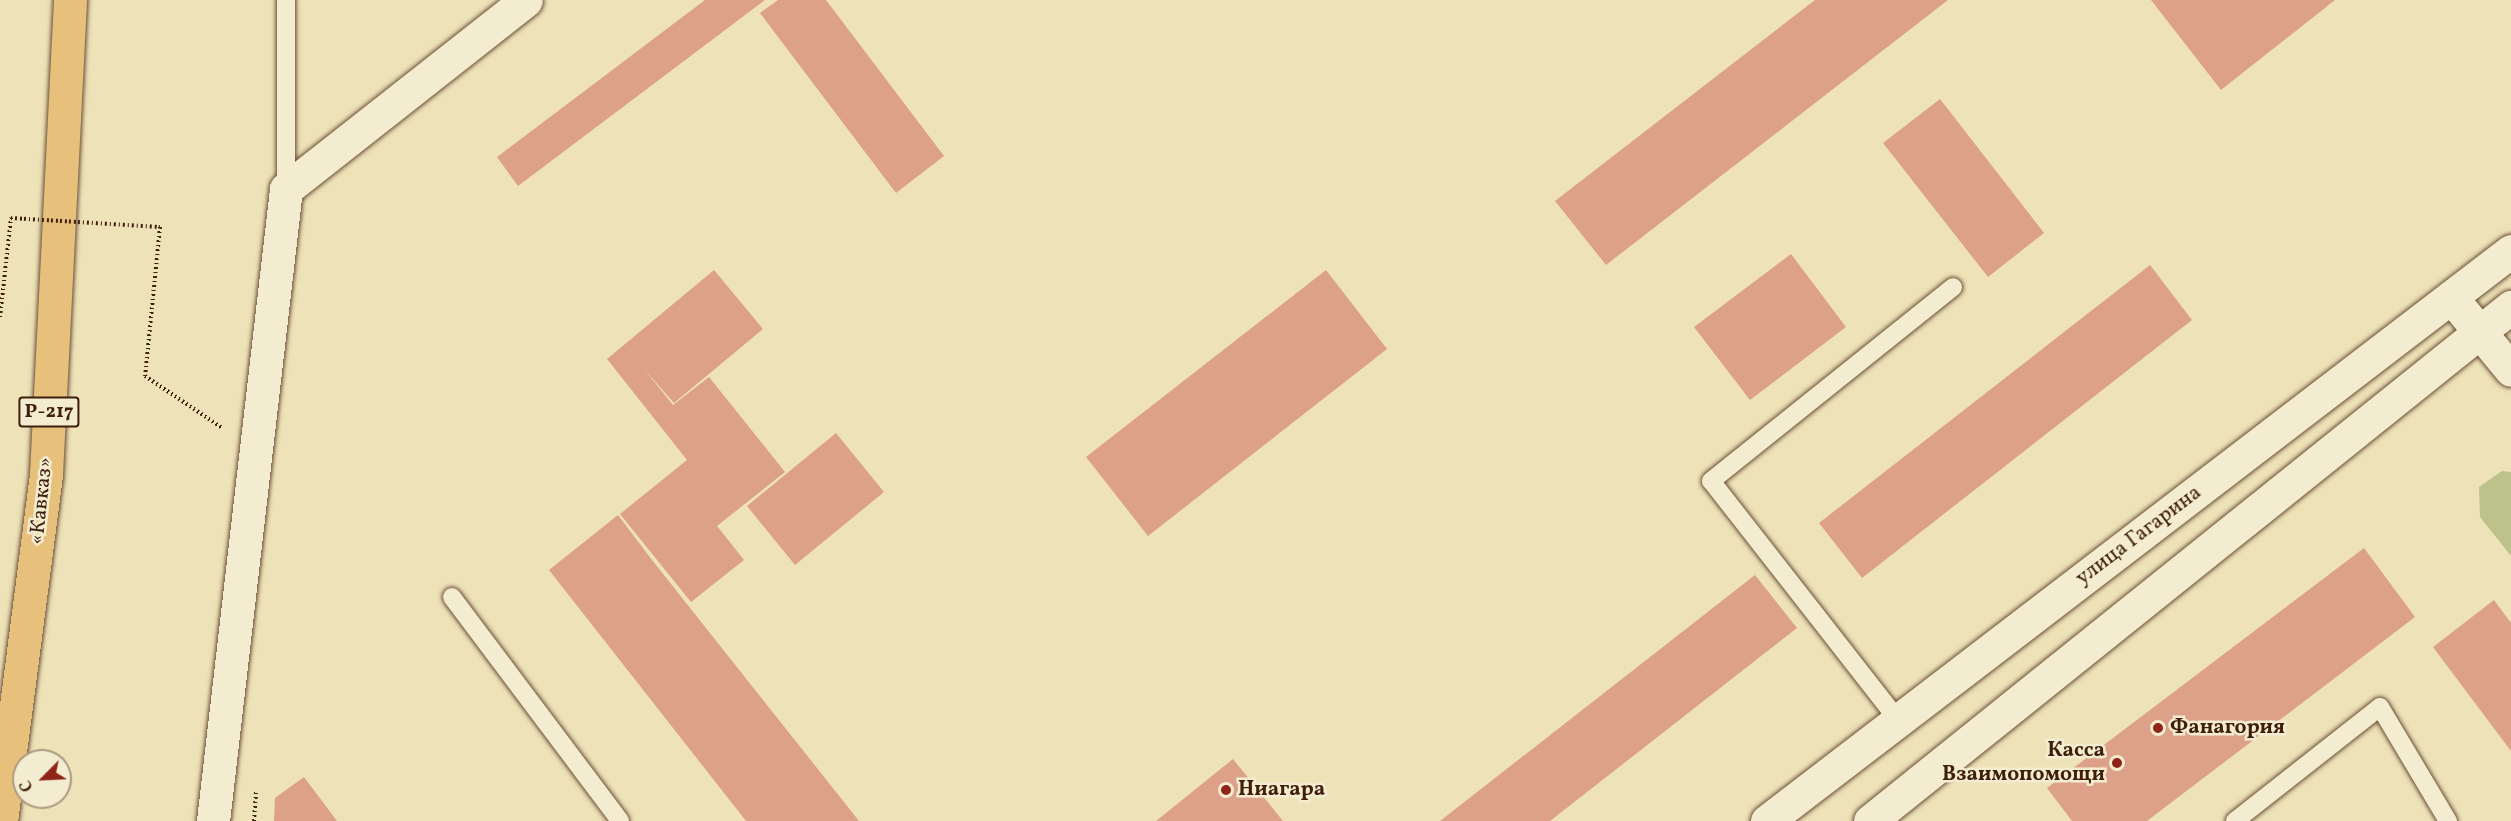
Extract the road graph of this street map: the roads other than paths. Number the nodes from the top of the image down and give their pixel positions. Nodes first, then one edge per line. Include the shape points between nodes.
1 (70, 0) edge
2 (286, 0) edge
3 (526, 0) edge
4 (286, 189) junction
5 (2511, 251) edge
6 (1953, 287) dead end
7 (2451, 297) junction
8 (2511, 307) edge
9 (2480, 331) junction
10 (2511, 370) edge
11 (452, 597) dead end
12 (1898, 720) junction
13 (2, 821) edge
14 (213, 821) edge
15 (620, 821) edge
16 (1767, 821) edge
17 (1870, 821) edge
18 (2235, 821) edge
19 (2448, 821) edge

1 - 13 highway, «Кавказ» / Р-217 via 46,474
2 - 4 lane
3 - 4 main road
4 - 14 main road
5 - 7 main road, улица Гагарина
6 - 12 lane via 1711,481
7 - 9 main road
7 - 12 main road, улица Гагарина
8 - 9 main road
9 - 10 main road
9 - 17 main road
11 - 15 lane
12 - 16 main road, улица Гагарина
18 - 19 lane via 2380,707

